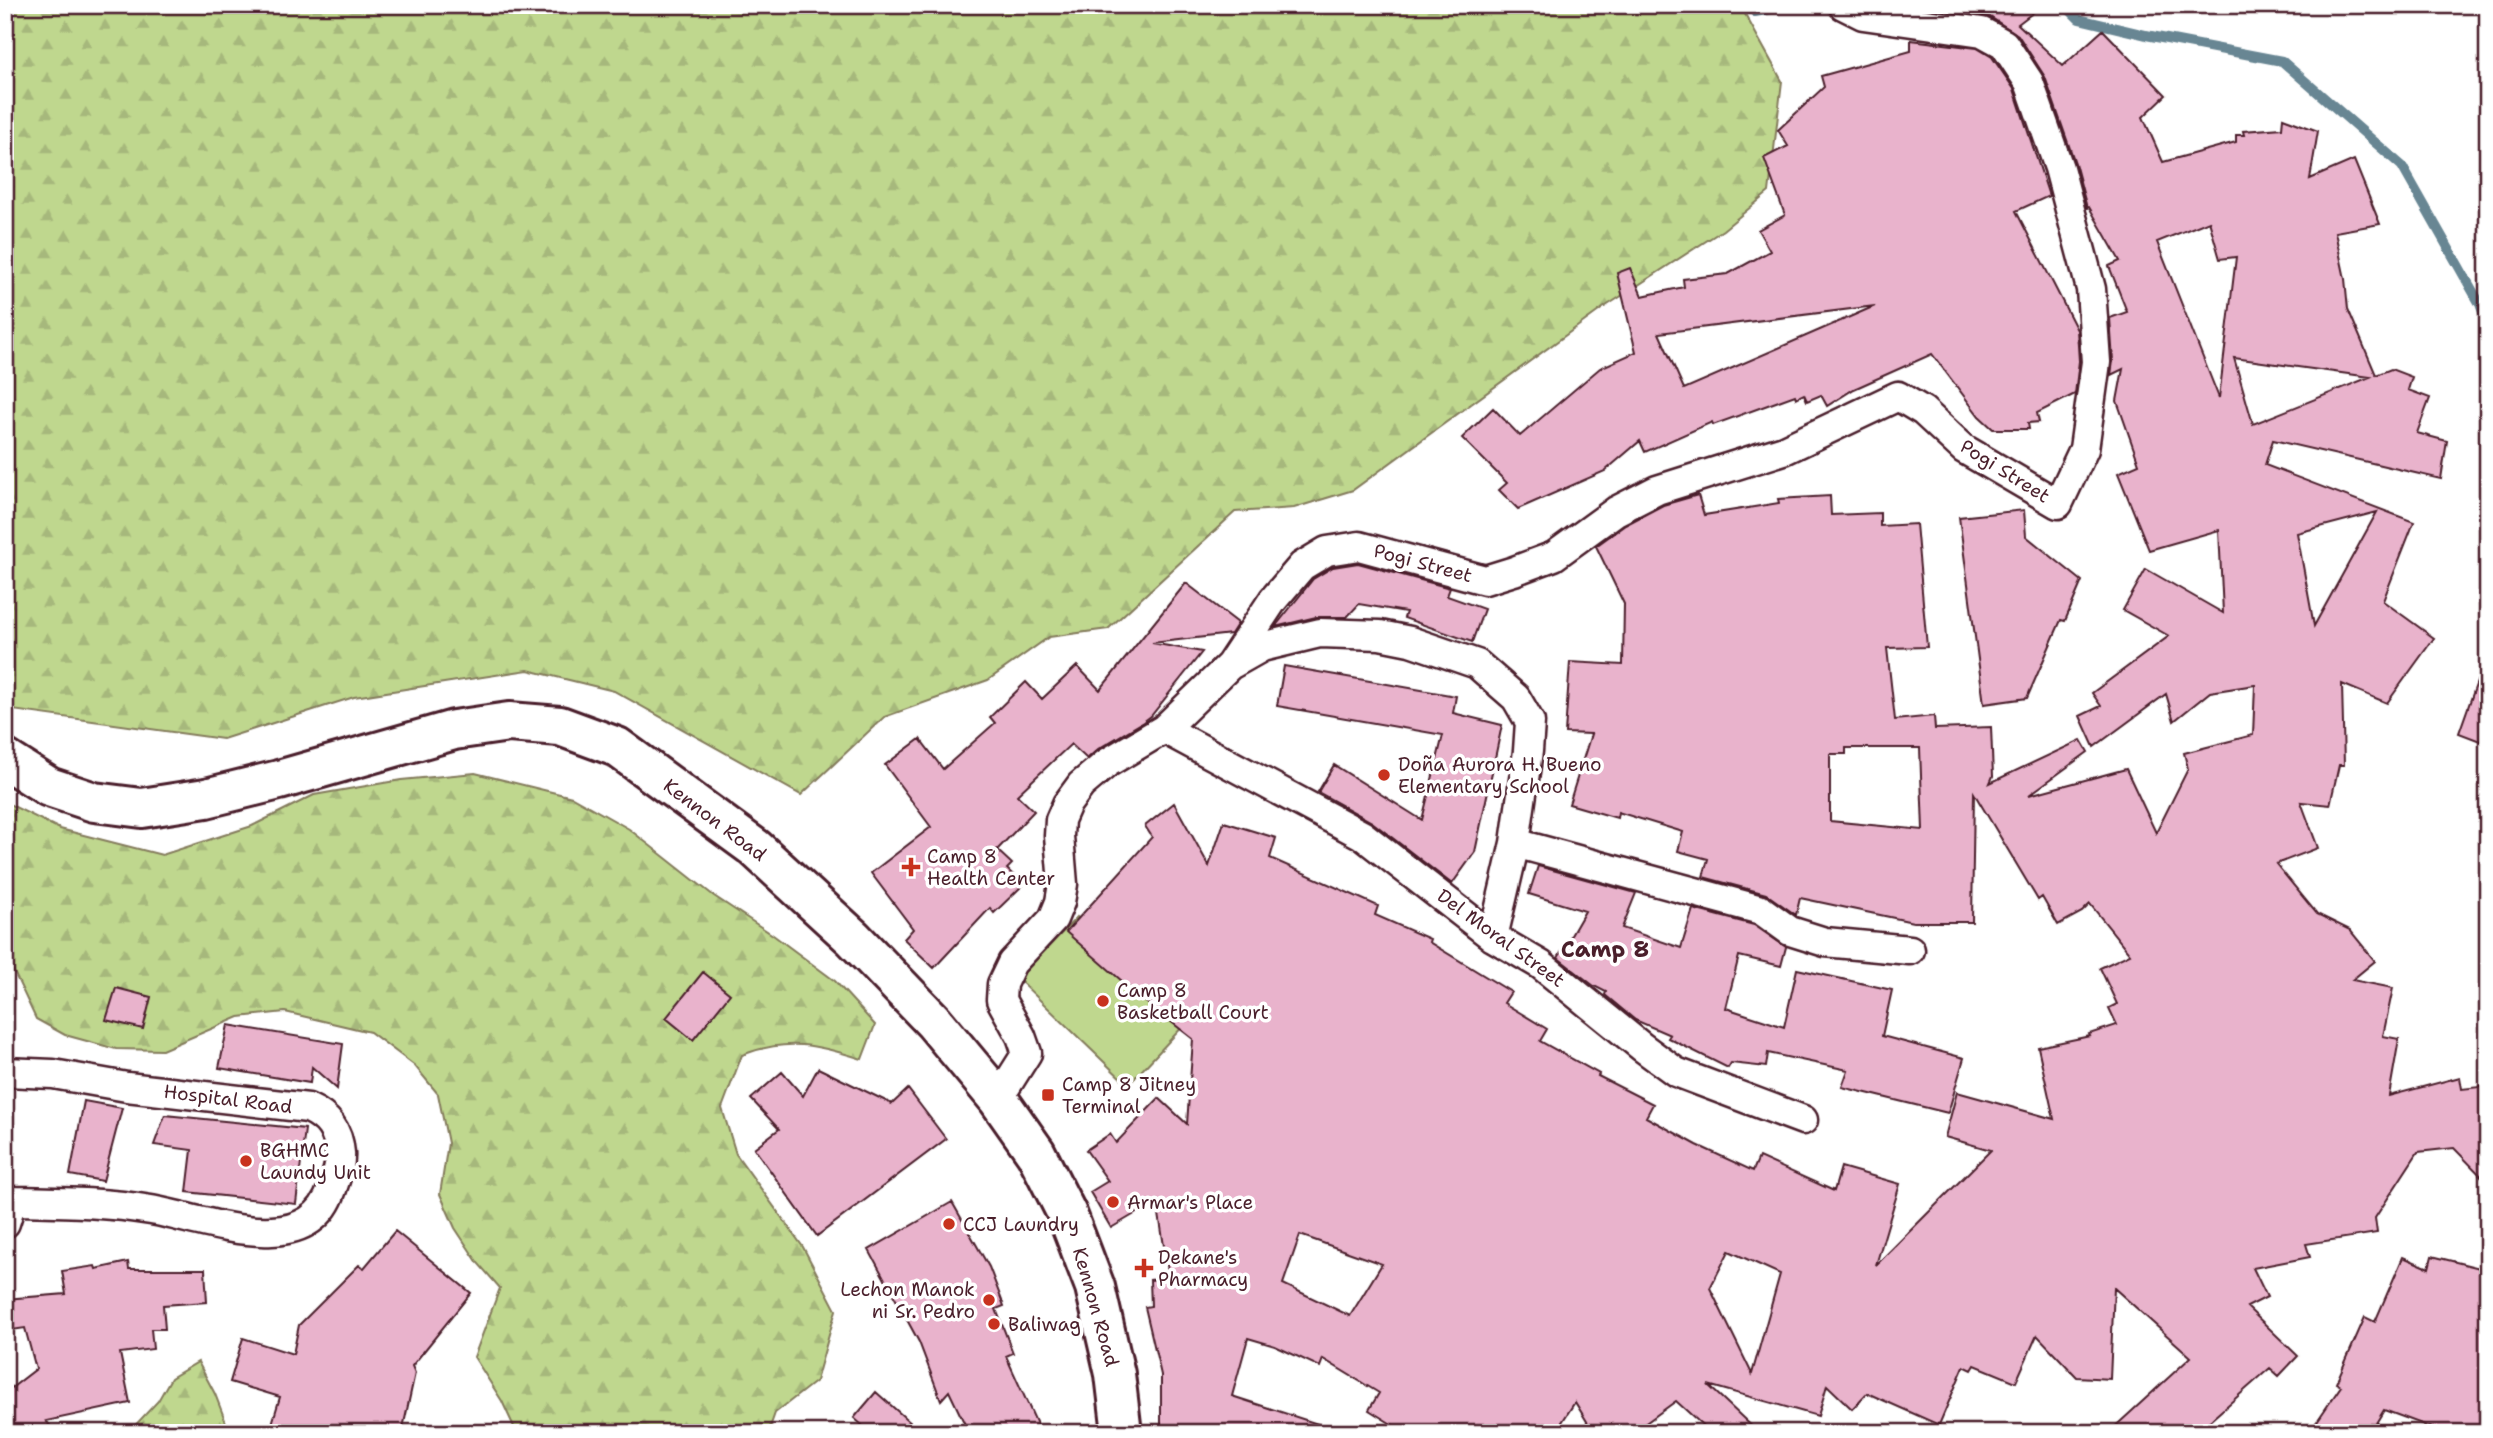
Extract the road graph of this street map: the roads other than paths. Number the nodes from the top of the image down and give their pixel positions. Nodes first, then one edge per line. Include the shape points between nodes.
1 (1853, 10) edge
2 (1230, 665) junction
3 (1164, 729) junction
4 (5, 759) edge
5 (1516, 843) junction
6 (1493, 937) junction
7 (1910, 950) dead end
8 (5, 1072) edge
9 (998, 1099) junction
10 (1803, 1120) dead end
11 (8, 1203) edge
12 (1122, 1433) edge

1 - 2 street, Pogi Street via 1982,32 2004,44 2029,82 2059,168 2091,289 2096,362 2084,449 2058,504 1964,449 1923,411 1898,396 1784,450 1657,490 1616,511 1554,556 1485,580 1359,547 1327,551 1302,566 1273,600
2 - 3 street, Pogi Street
2 - 5 street via 1262,647 1320,633 1380,635 1476,664 1516,698 1530,722
3 - 6 street, Del Moral Street via 1362,835
3 - 9 street, Pogi Street via 1107,763 1067,804 1060,820 1060,902 1053,919 1012,963 1002,984 1001,1000 1027,1053
4 - 9 highway, Kennon Road via 50,787 94,802 142,808 279,780 454,730 509,722 560,726 617,747 755,848 934,1022
5 - 6 street
5 - 7 street via 1761,910 1790,931 1825,942
6 - 10 street, Del Moral Street via 1541,964 1676,1072
8 - 11 street, Hospital Road via 53,1074 308,1108 334,1128 340,1161 327,1205 309,1221 263,1233 150,1210 83,1203
9 - 12 highway, Kennon Road via 1036,1153 1067,1214 1095,1287 1115,1374

